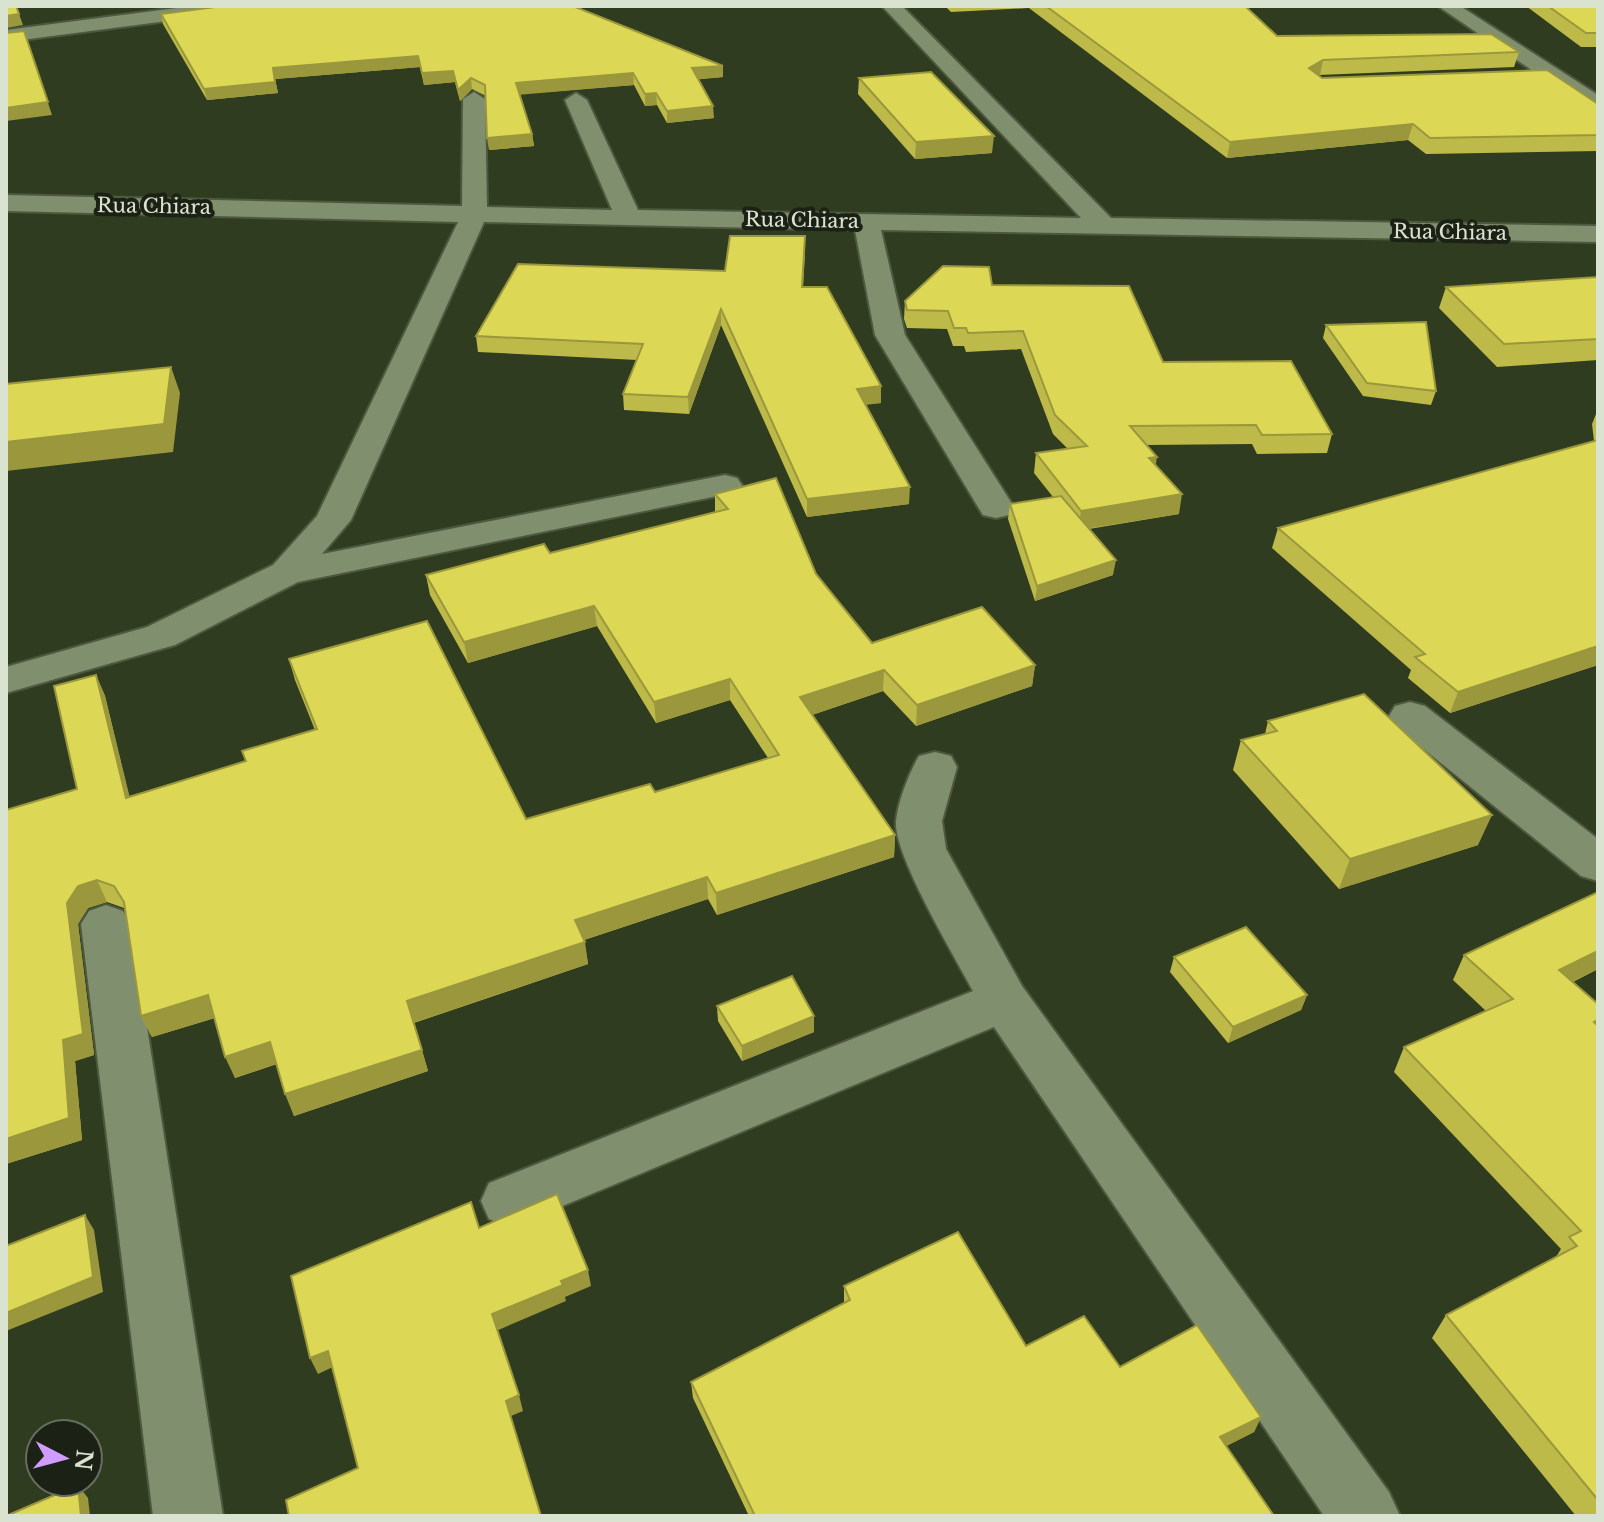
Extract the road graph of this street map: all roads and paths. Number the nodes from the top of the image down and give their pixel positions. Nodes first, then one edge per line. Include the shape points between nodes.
1 (236, 6) edge
2 (891, 6) edge
3 (1447, 6) edge
4 (6, 36) edge
5 (1552, 75) junction
6 (1521, 76) edge
7 (474, 99) dead end
8 (576, 100) dead end
9 (1598, 105) edge
10 (6, 203) edge
11 (475, 214) junction
12 (629, 218) junction
13 (866, 221) junction
14 (1105, 227) junction
15 (1598, 234) edge
16 (725, 485) dead end
17 (996, 507) dead end
18 (286, 573) junction
19 (6, 680) edge
20 (1410, 716) dead end
21 (935, 767) dead end
22 (1598, 864) edge
23 (106, 924) dead end
24 (1004, 1001) junction
25 (510, 1201) dead end
26 (188, 1516) edge
27 (1365, 1516) edge

1 - 4 street
2 - 14 street
3 - 5 street
5 - 6 street
5 - 9 street
7 - 11 street
8 - 12 street
10 - 11 street, Rua Chiara
11 - 12 street, Rua Chiara
11 - 18 street via 333,520
12 - 13 street, Rua Chiara
13 - 14 street, Rua Chiara
13 - 17 street via 890,335
14 - 15 street, Rua Chiara
16 - 18 street
18 - 19 street via 161,636
20 - 22 street
21 - 24 street via 919,821 923,849
23 - 26 street
24 - 25 street
24 - 27 street

